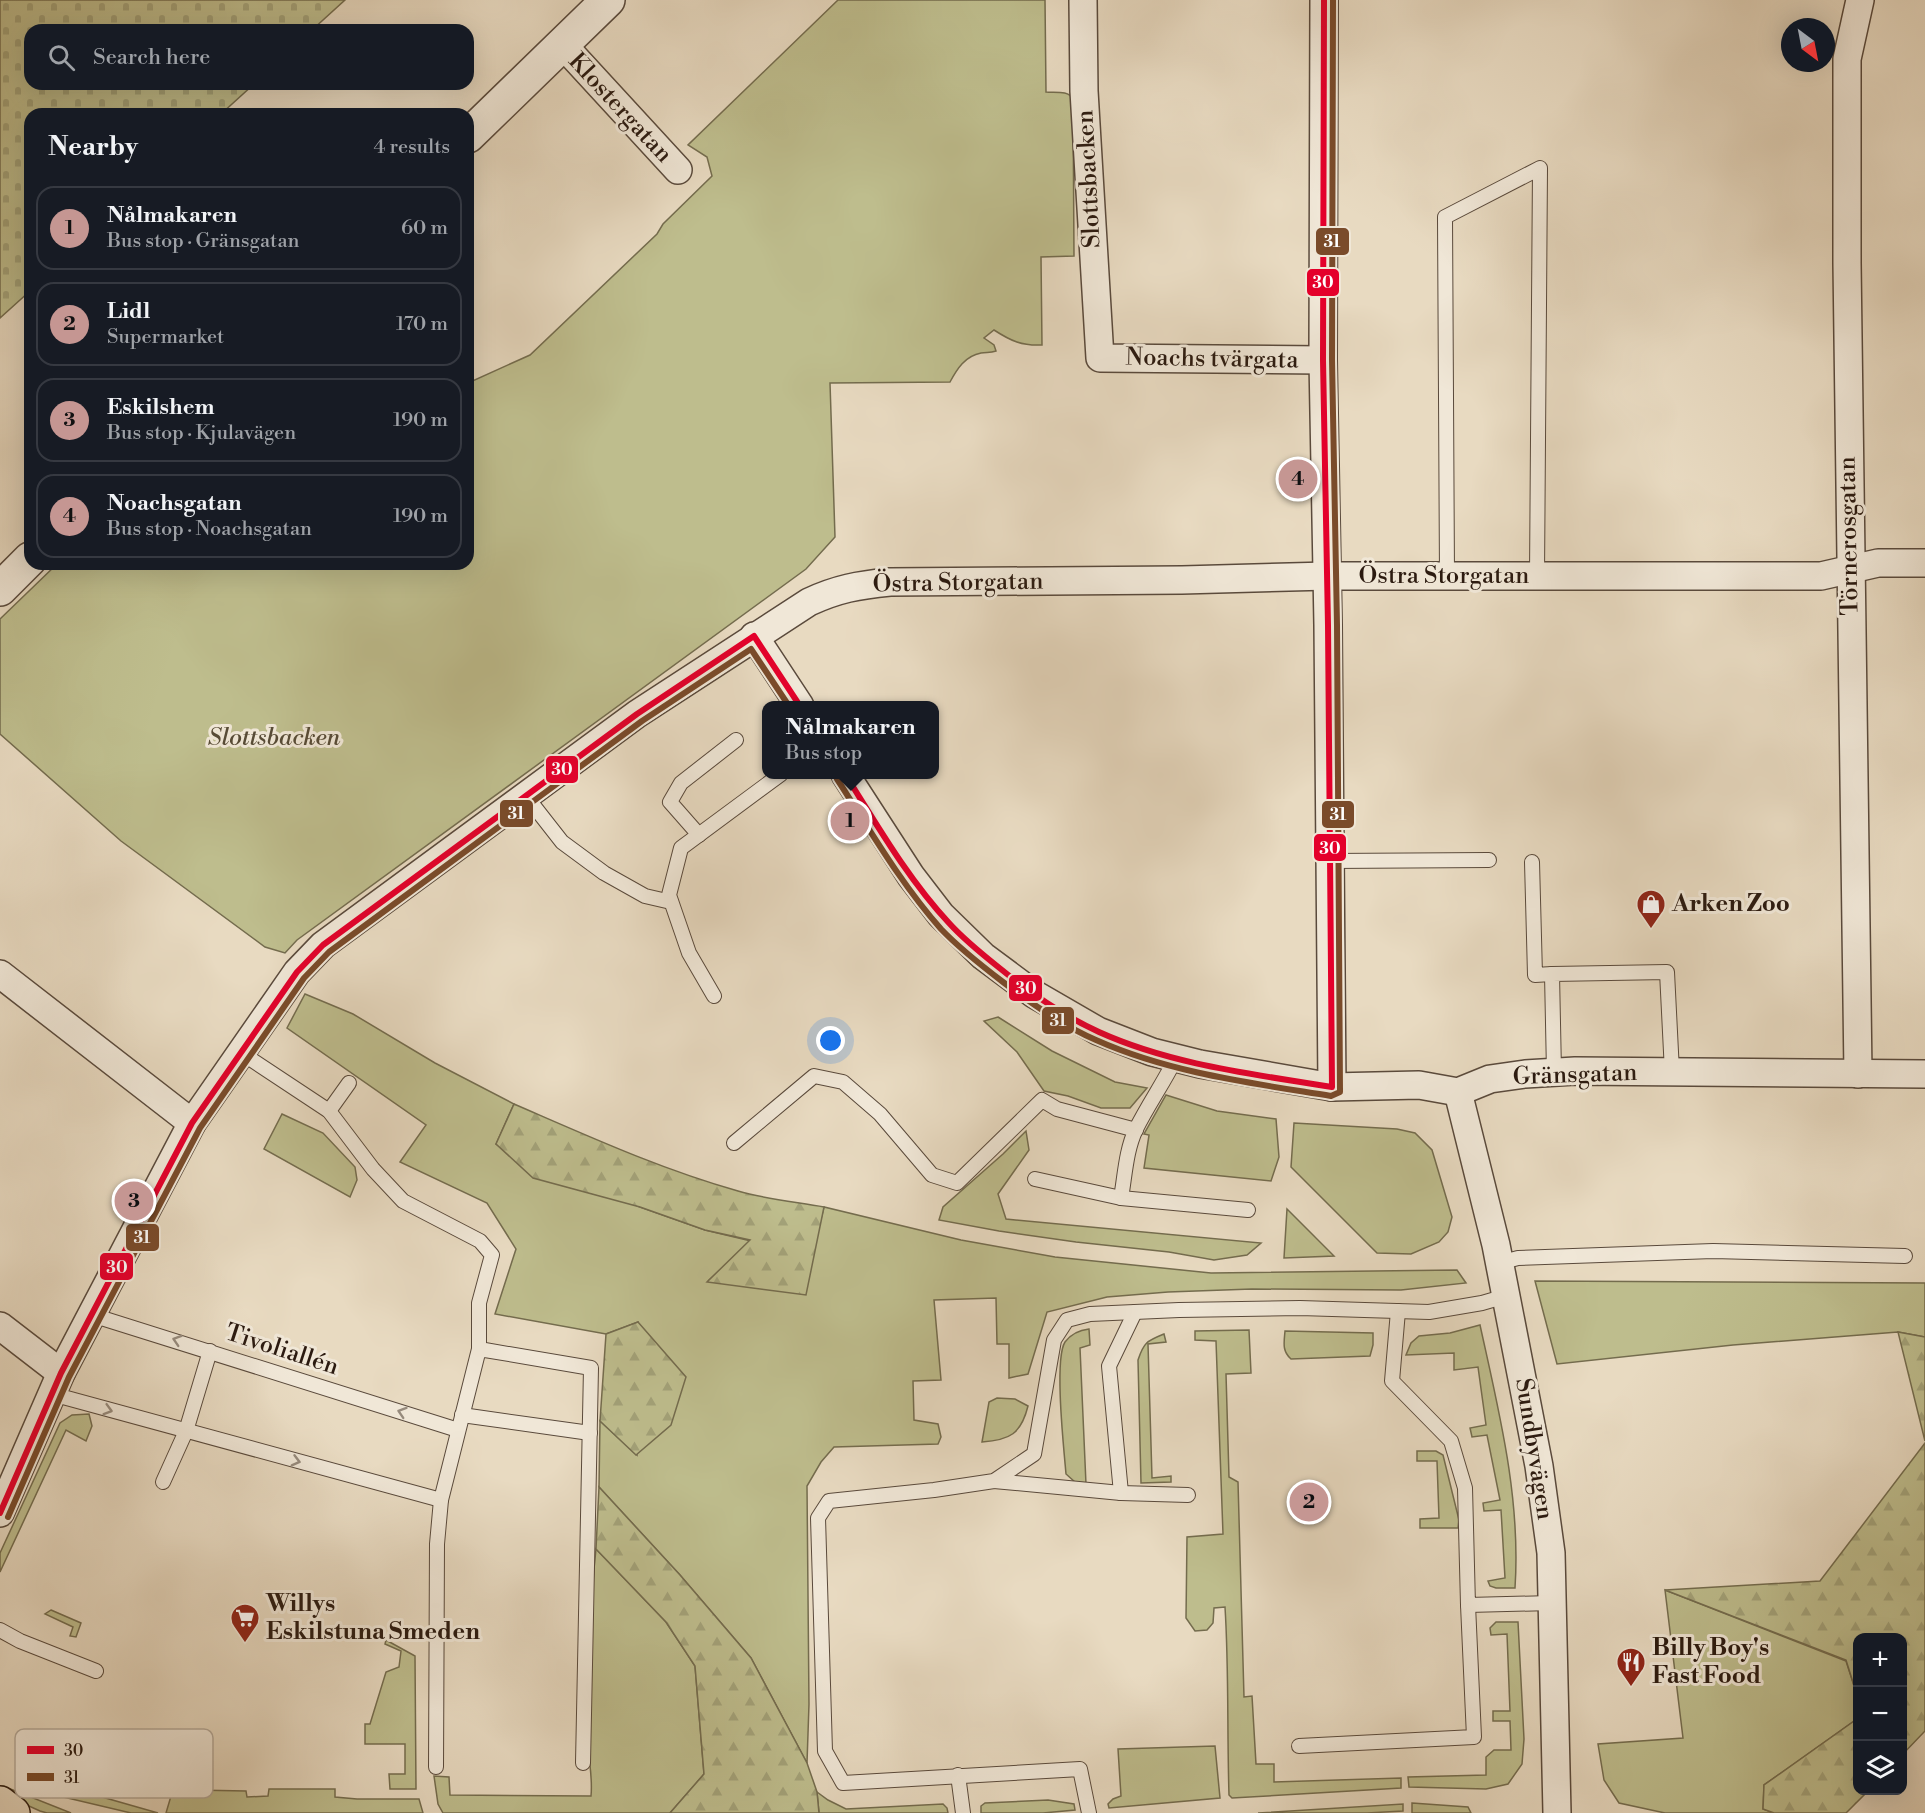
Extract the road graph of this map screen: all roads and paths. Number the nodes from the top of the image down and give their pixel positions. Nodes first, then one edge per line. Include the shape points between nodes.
1 (608, 0) edge
2 (1083, 0) edge
3 (1324, 0) edge
4 (1860, 0) edge
5 (563, 45) junction
6 (474, 130) edge
7 (678, 170) dead end
8 (1100, 358) joint
9 (1323, 360) junction
10 (1925, 563) edge
11 (24, 566) edge
12 (1850, 571) junction
13 (1328, 576) junction
14 (1447, 576) junction
15 (1537, 576) junction
16 (0, 589) edge
17 (754, 636) junction
18 (797, 701) edge
19 (736, 740) dead end
20 (773, 779) edge
21 (848, 779) edge
22 (526, 796) junction
23 (699, 835) junction
24 (1489, 860) dead end
25 (1330, 861) junction
26 (1532, 862) dead end
27 (671, 902) junction
28 (0, 974) edge
29 (1552, 974) junction
30 (714, 996) dead end
31 (240, 1052) junction
32 (1176, 1058) junction
33 (1554, 1072) junction
34 (1672, 1072) junction
35 (1858, 1074) junction
36 (1925, 1074) edge
37 (349, 1083) dead end
38 (1332, 1088) junction
39 (1458, 1092) junction
40 (329, 1111) junction
41 (192, 1123) junction
42 (1136, 1130) junction
43 (734, 1143) dead end
44 (1035, 1179) dead end
45 (1121, 1198) junction
46 (1248, 1210) dead end
47 (1905, 1256) dead end
48 (1499, 1263) junction
49 (1506, 1296) junction
50 (1398, 1311) junction
51 (1135, 1312) junction
52 (92, 1315) junction
53 (0, 1326) edge
54 (479, 1349) junction
55 (210, 1351) junction
56 (57, 1384) junction
57 (462, 1414) junction
58 (458, 1430) junction
59 (186, 1431) junction
60 (590, 1433) junction
61 (994, 1481) junction
62 (163, 1482) dead end
63 (1121, 1493) junction
64 (1188, 1495) dead end
65 (441, 1500) junction
66 (0, 1513) edge
67 (1552, 1603) junction
68 (1468, 1605) junction
69 (0, 1630) edge
70 (96, 1671) dead end
71 (1299, 1746) dead end
72 (583, 1763) dead end
73 (436, 1767) dead end
74 (958, 1775) junction
75 (0, 1803) edge
76 (13, 1813) edge
77 (963, 1813) edge
78 (1089, 1813) edge
79 (1557, 1813) edge

1 - 5 street, Klostergatan
2 - 8 street, Slottsbacken via 1084,91
3 - 9 street
4 - 12 street, Törnerosgatan via 1847,59
5 - 6 street, Klostergatan
5 - 7 street, Klostergatan
8 - 9 street, Noachs tvärgata
9 - 13 street
10 - 12 street, Östra Storgatan via 1878,563
11 - 16 street
12 - 15 street, Östra Storgatan via 1821,576
12 - 35 street, Törnerosgatan
13 - 14 street, Östra Storgatan
13 - 17 street, Östra Storgatan via 857,585 809,602
13 - 25 street
14 - 15 street, Östra Storgatan
14 - 15 lane via 1445,218 1540,168
17 - 18 street
17 - 22 street, Östra Storgatan via 637,714
19 - 23 lane via 681,783 670,802
20 - 23 lane
21 - 32 street via 911,876 941,915 983,956 1034,993 1098,1031
22 - 27 lane via 561,842 645,896
22 - 31 street, Östra Storgatan via 323,945 297,972
23 - 27 lane via 681,849 669,895
24 - 25 lane
25 - 38 street
26 - 29 lane via 1535,975
27 - 30 lane via 688,954
28 - 41 street
29 - 33 lane
29 - 34 lane via 1667,972
31 - 40 lane
31 - 41 street, Östra Storgatan
32 - 38 street
32 - 42 lane
33 - 34 street, Gränsgatan
33 - 39 street, Gränsgatan via 1490,1079
34 - 35 street, Gränsgatan
35 - 36 street, Gränsgatan
37 - 40 lane
38 - 39 street via 1419,1085
39 - 48 street, Sundbyvägen
40 - 54 lane via 403,1201 480,1241 492,1255 479,1303
41 - 52 street, Östra Storgatan
42 - 43 lane via 1057,1109 1042,1100 957,1183 932,1174 880,1114 843,1082 814,1076
42 - 45 lane
44 - 45 lane
45 - 46 lane
47 - 48 lane via 1713,1251 1518,1258
48 - 49 street, Sundbyvägen
49 - 50 lane via 1429,1312
49 - 67 street, Sundbyvägen via 1539,1466 1551,1553
50 - 51 lane via 1300,1308
50 - 68 lane via 1392,1381 1451,1441 1466,1488
51 - 61 lane via 1090,1314 1067,1320 1054,1340 1034,1454
51 - 63 lane via 1109,1366
55 -> 52 lane, Tivoliallén
52 - 56 street, Östra Storgatan
53 - 56 street
54 - 57 lane
54 - 60 lane via 591,1368
58 -> 55 lane, Tivoliallén
55 - 59 lane
56 -> 59 lane
56 - 66 street, Östra Storgatan
57 - 58 lane
57 - 60 lane
58 - 65 lane
59 - 62 lane
59 -> 65 lane
60 - 72 lane
61 - 63 lane
61 - 74 lane via 829,1501 818,1518 825,1751 843,1783
63 - 64 lane
65 - 73 lane via 437,1544
67 - 68 lane
67 - 79 street, Sundbyvägen
68 - 71 lane via 1474,1737
69 - 70 lane
74 - 77 lane
74 - 78 lane via 1080,1769
75 - 76 main road

